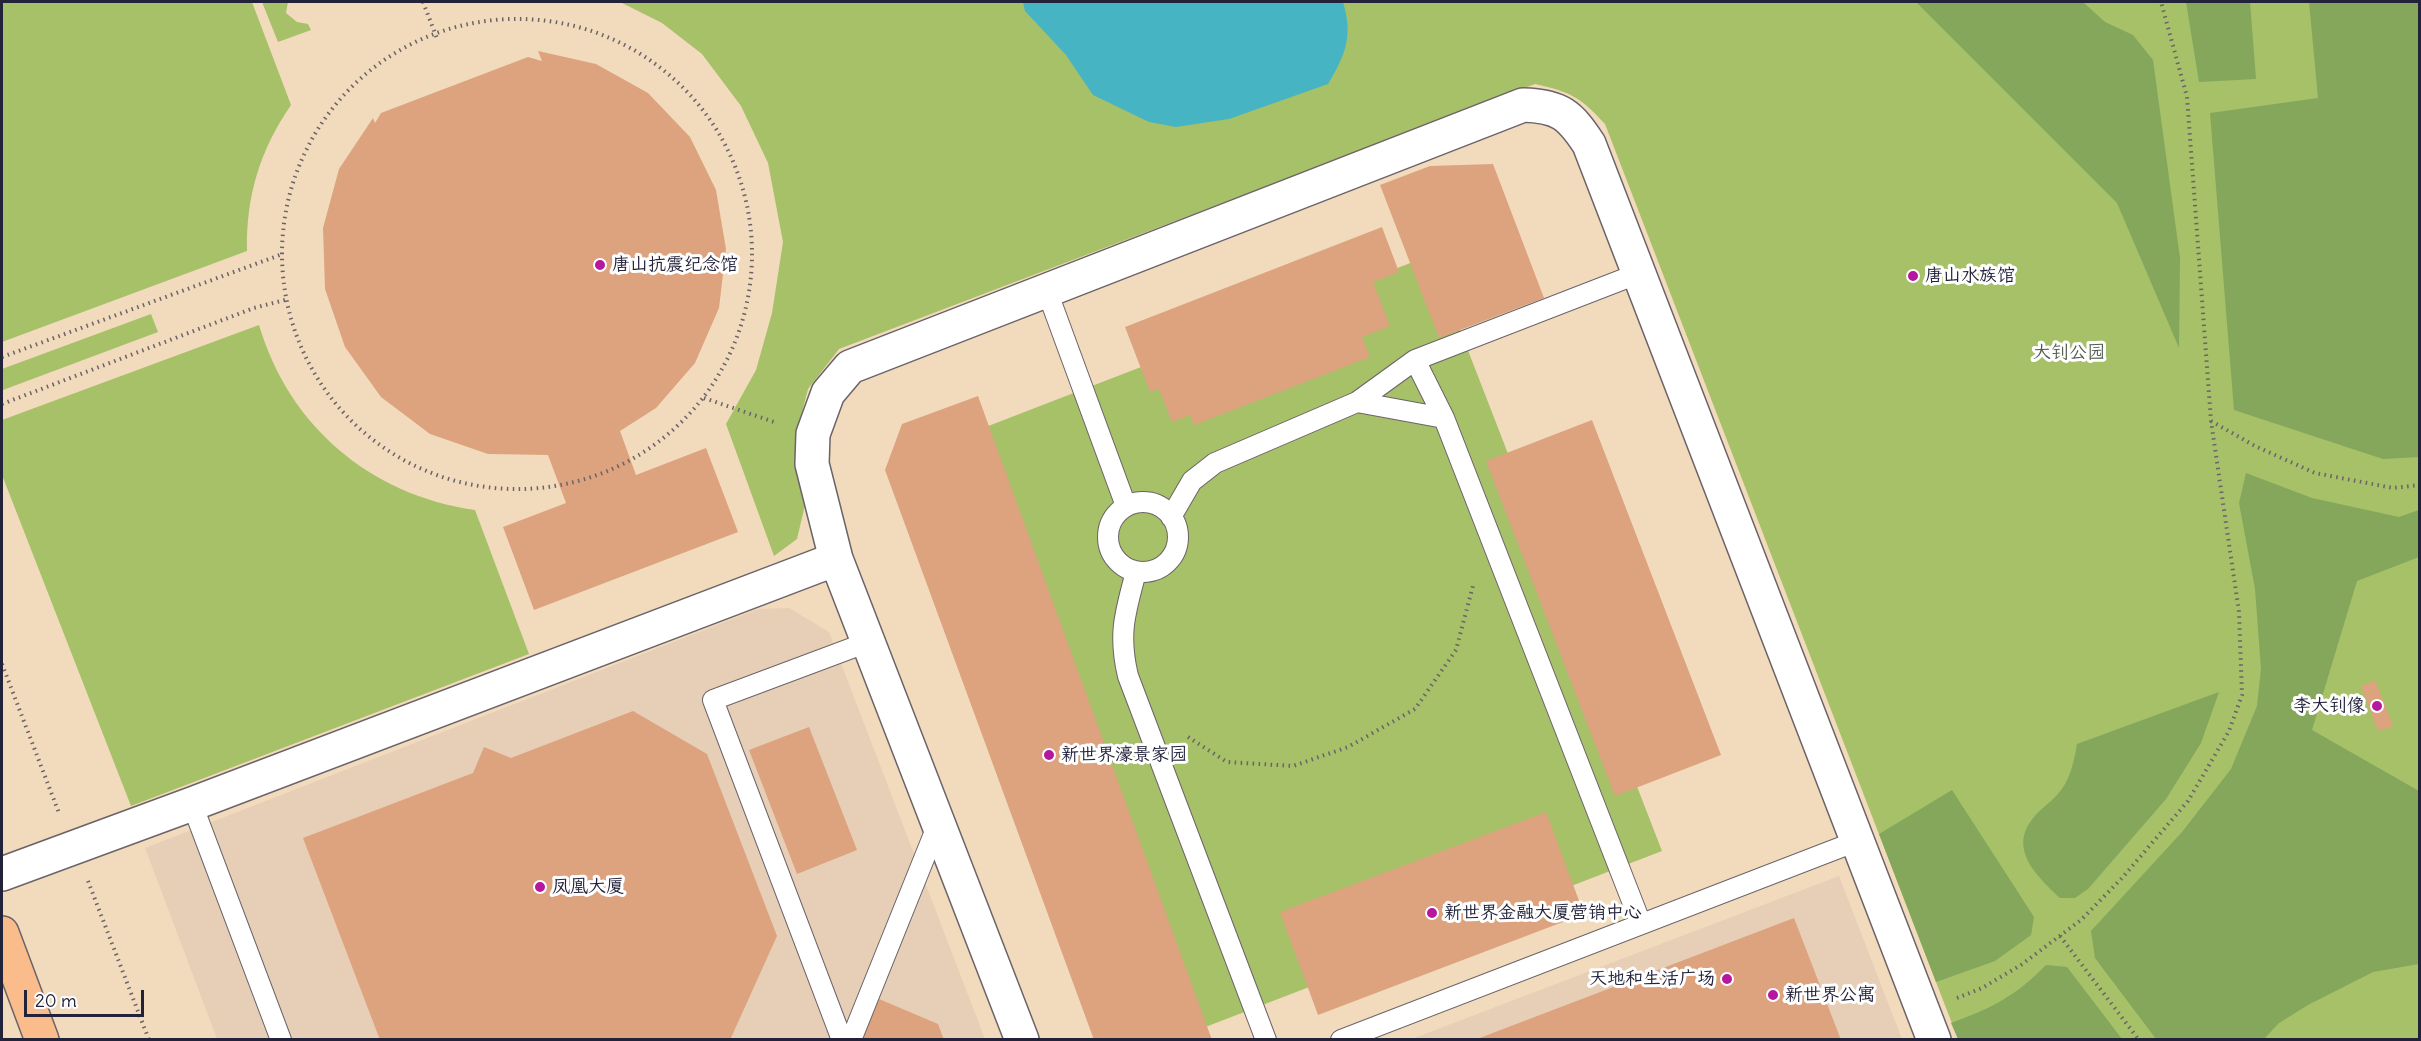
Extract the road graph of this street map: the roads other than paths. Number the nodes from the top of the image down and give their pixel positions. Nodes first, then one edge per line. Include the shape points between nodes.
1 (1637, 274) junction
2 (1047, 291) junction
3 (1415, 360) junction
4 (1357, 402) junction
5 (1443, 418) junction
6 (1126, 506) junction
7 (1171, 517) junction
8 (836, 559) junction
9 (1136, 572) junction
10 (868, 642) junction
11 (192, 804) junction
12 (938, 824) junction
13 (1857, 841) junction
14 (2, 874) edge
15 (1641, 924) junction
16 (2, 933) edge
17 (1929, 1027) edge
18 (42, 1040) edge
19 (281, 1040) edge
20 (842, 1040) edge
21 (851, 1040) edge
22 (1022, 1040) edge
23 (1266, 1040) edge
24 (1341, 1040) edge

1 - 2 street via 1589,144 1573,121 1545,105 1523,105
1 - 3 lane
1 - 13 street
2 - 6 lane
2 - 8 street via 850,367 828,393 813,434 812,464
3 - 4 lane
3 - 5 lane
4 - 5 lane
4 - 7 lane via 1215,463 1192,481
5 - 15 lane
6 - 7 lane via 1146,502
6 - 9 lane via 1111,521 1108,542 1117,561
7 - 9 lane via 1178,540 1168,561 1148,572
8 - 10 street
8 - 11 street
9 - 23 lane via 1123,621 1122,652 1128,676
10 - 12 street
10 - 20 lane via 713,700
11 - 14 street
11 - 19 lane
12 - 21 lane
12 - 22 street
13 - 15 lane
13 - 17 street
15 - 24 lane
16 - 18 main road

